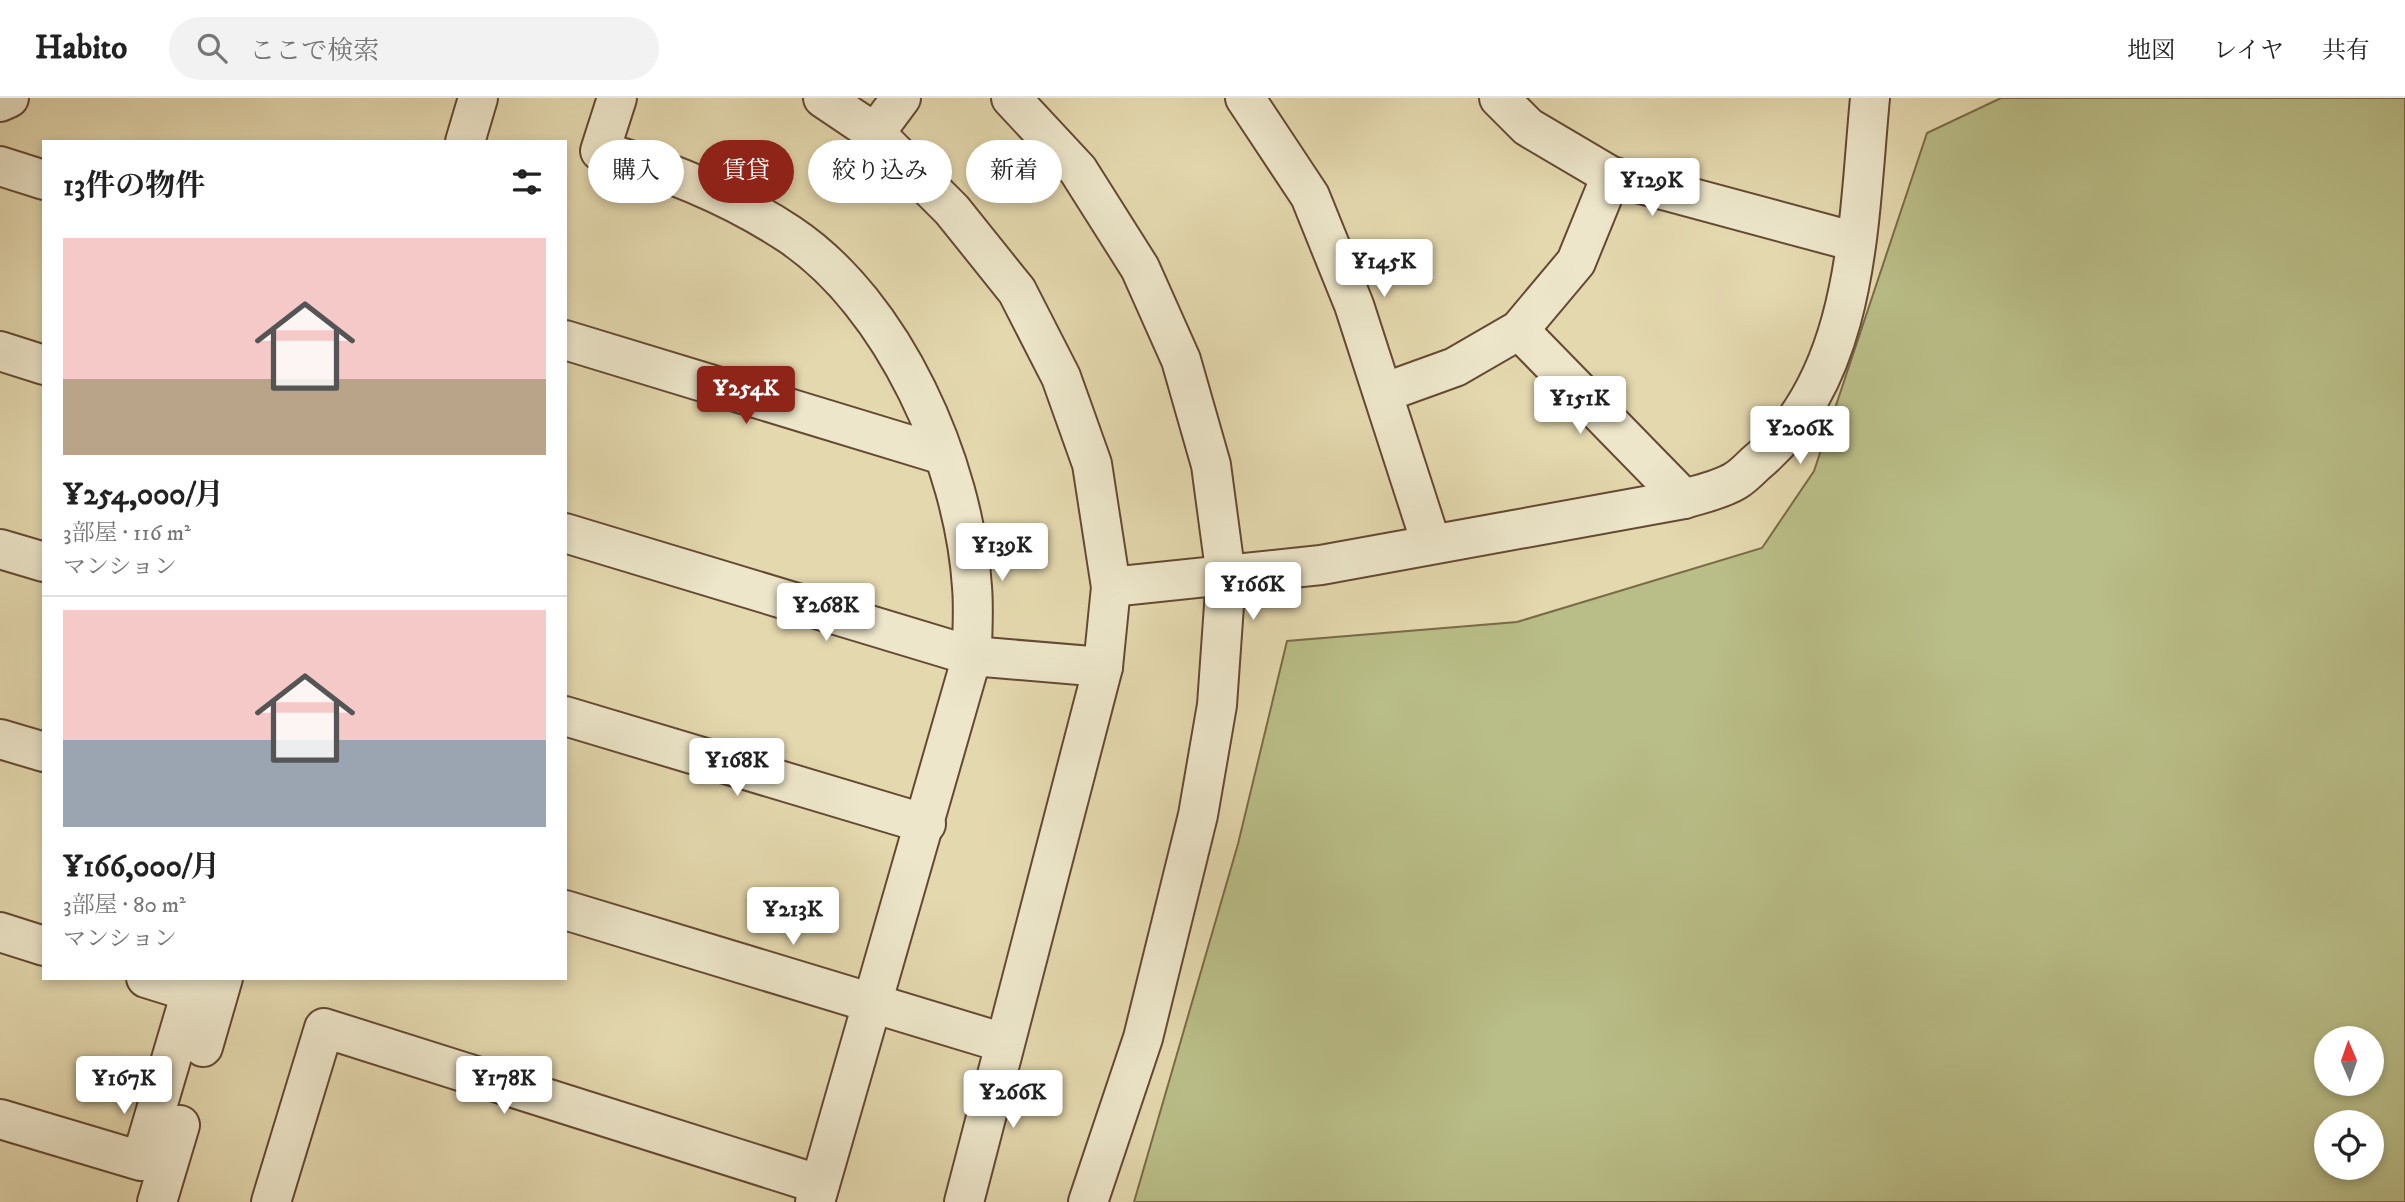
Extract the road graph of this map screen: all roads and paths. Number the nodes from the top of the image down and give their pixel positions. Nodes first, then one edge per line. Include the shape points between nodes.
1 (9, 98) edge
2 (478, 98) edge
3 (617, 98) edge
4 (823, 98) edge
5 (901, 98) edge
6 (1011, 98) edge
7 (1245, 98) edge
8 (1499, 98) edge
9 (1870, 98) edge
10 (0, 102) edge
11 (875, 133) junction
12 (466, 140) edge
13 (0, 166) edge
14 (1611, 176) junction
15 (42, 179) edge
16 (1856, 242) junction
17 (1519, 330) junction
18 (567, 341) edge
19 (0, 351) edge
20 (42, 364) edge
21 (1383, 393) junction
22 (943, 454) junction
23 (1685, 499) junction
24 (567, 534) edge
25 (1431, 543) junction
26 (0, 549) edge
27 (42, 561) edge
28 (1227, 576) junction
29 (1111, 587) junction
30 (972, 656) junction
31 (1103, 667) junction
32 (567, 717) edge
33 (0, 739) edge
34 (42, 751) edge
35 (926, 824) junction
36 (567, 910) edge
37 (0, 932) edge
38 (42, 945) edge
39 (152, 980) edge
40 (222, 980) edge
41 (871, 1002) junction
42 (1004, 1043) junction
43 (0, 1119) edge
44 (817, 1193) edge
45 (157, 1202) edge
46 (271, 1202) edge
47 (964, 1202) edge
48 (1088, 1202) edge

1 - 10 street
2 - 12 street
3 - 22 street via 600,150 664,169 739,203 791,236 833,273 878,323 908,372
4 - 11 street
5 - 11 street
6 - 28 street via 1078,170 1140,268 1181,360 1211,465
7 - 21 street via 1310,197 1354,305
8 - 14 street via 1528,127
9 - 16 street
11 - 29 street via 952,210 1017,291 1061,377 1092,464
13 - 15 street
14 - 16 street
14 - 17 street via 1576,262
16 - 23 street via 1843,316 1823,372 1782,443 1735,481
17 - 21 street via 1455,366
17 - 23 street
18 - 22 street
19 - 20 street
21 - 25 street
22 - 30 street via 962,519 972,586
23 - 25 street
24 - 30 street
25 - 28 street via 1321,565
26 - 27 street
28 - 29 street
28 - 48 street via 1217,705 1198,815 1143,1038
29 - 31 street
30 - 31 street
30 - 35 street
31 - 42 street
32 - 35 street
33 - 34 street
35 - 41 street
36 - 41 street
37 - 38 street
39 - 43 street via 191,992 142,1161
40 - 45 street
41 - 42 street
41 - 44 street
42 - 47 street
44 - 46 street via 324,1028

